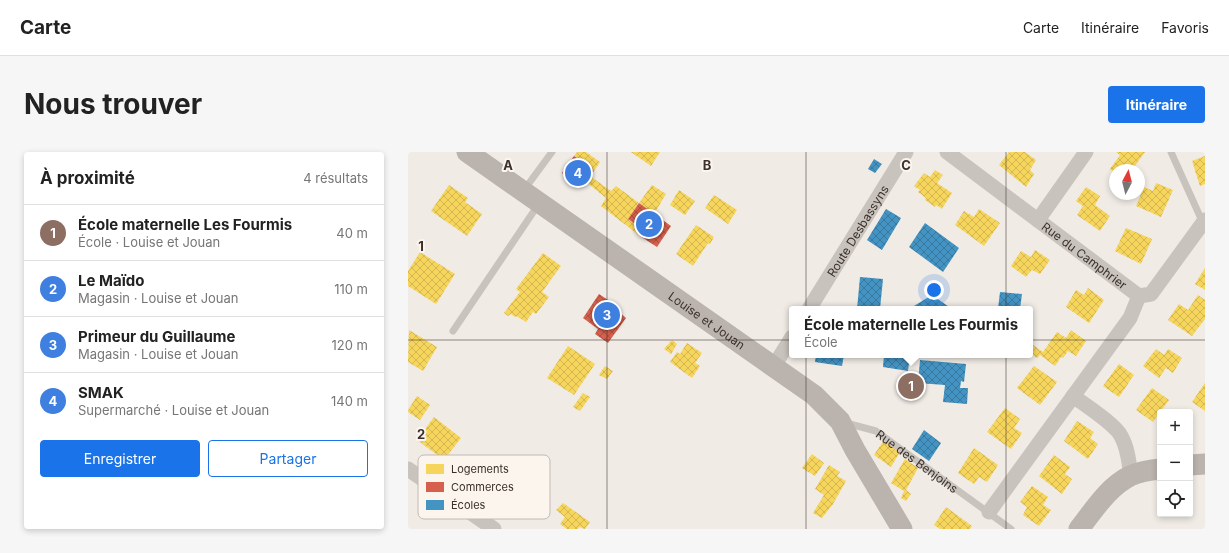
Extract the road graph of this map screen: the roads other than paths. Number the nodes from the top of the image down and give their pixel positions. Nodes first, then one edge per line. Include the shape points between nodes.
1 (467, 152) edge
2 (552, 152) edge
3 (906, 152) edge
4 (947, 152) edge
5 (1086, 152) edge
6 (1171, 152) edge
7 (531, 197) junction
8 (1038, 220) junction
9 (1204, 222) edge
10 (1139, 296) junction
11 (811, 306) edge
12 (453, 331) dead end
13 (789, 341) edge
14 (774, 366) junction
15 (1073, 396) junction
16 (840, 421) junction
17 (1205, 464) edge
18 (1193, 465) edge
19 (408, 469) edge
20 (1157, 470) edge
21 (418, 476) edge
22 (1131, 476) junction
23 (988, 512) junction
24 (480, 519) edge
25 (494, 529) edge
26 (902, 529) edge
27 (1011, 529) edge
28 (1079, 529) edge

1 - 7 main road, Louise et Jouan
2 - 7 lane
3 - 11 street, Route Desbassyns
4 - 8 street, Rue du Camphrier
5 - 8 street
6 - 9 lane
7 - 12 lane
7 - 14 main road, Louise et Jouan
8 - 10 street, Rue du Camphrier
9 - 10 street, Rue du Camphrier via 1151,294
10 - 15 street via 1130,318
13 - 14 street
14 - 16 main road, Louise et Jouan via 814,394
15 - 22 street via 1121,435 1127,450
15 - 23 street
16 - 23 lane, Rue des Benjoins via 876,431
16 - 26 main road, Louise et Jouan
17 - 18 main road
19 - 21 street
20 - 22 main road
22 - 28 main road via 1105,495
23 - 27 lane, Rue des Benjoins
24 - 25 street

